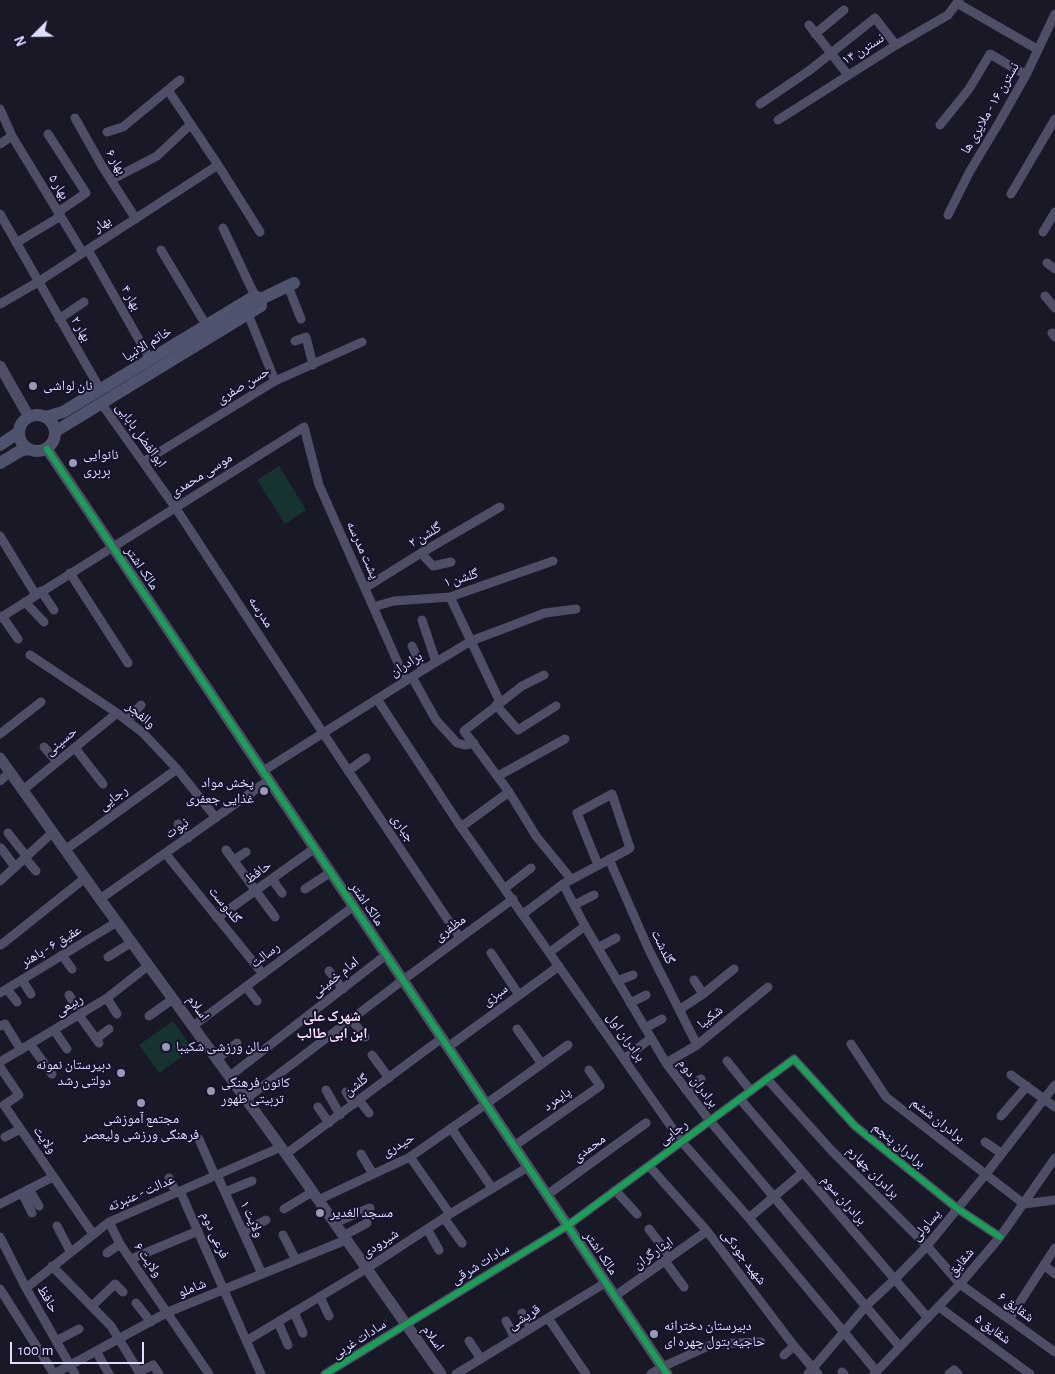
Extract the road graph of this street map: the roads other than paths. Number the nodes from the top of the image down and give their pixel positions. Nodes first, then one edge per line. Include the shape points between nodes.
1 (958, 2) edge
2 (844, 10) dead end
3 (1054, 19) edge
4 (809, 25) dead end
5 (816, 34) junction
6 (896, 45) junction
7 (1037, 49) junction
8 (831, 54) junction
9 (848, 75) junction
10 (1026, 75) junction
11 (180, 80) dead end
12 (168, 90) junction
13 (760, 104) dead end
14 (0, 109) edge
15 (75, 118) dead end
16 (1055, 119) edge
17 (778, 120) dead end
18 (191, 124) junction
19 (940, 125) dead end
20 (107, 132) dead end
21 (48, 134) dead end
22 (12, 136) junction
23 (0, 144) edge
24 (218, 165) junction
25 (111, 180) junction
26 (1011, 194) dead end
27 (1055, 212) edge
28 (0, 214) edge
29 (59, 214) junction
30 (948, 216) dead end
31 (136, 219) junction
32 (223, 228) dead end
33 (260, 232) dead end
34 (1043, 232) dead end
35 (16, 242) junction
36 (161, 250) dead end
37 (86, 251) junction
38 (1047, 263) dead end
39 (1055, 269) edge
40 (38, 282) junction
41 (291, 284) joint
42 (1045, 296) dead end
43 (258, 297) junction
44 (84, 302) dead end
45 (0, 304) edge
46 (1055, 307) edge
47 (248, 314) junction
48 (59, 318) junction
49 (301, 320) dead end
50 (206, 325) junction
51 (295, 341) dead end
52 (362, 342) dead end
53 (150, 359) junction
54 (313, 365) junction
55 (0, 366) edge
56 (275, 381) junction
57 (100, 389) junction
58 (101, 403) junction
59 (29, 416) junction
60 (46, 417) junction
61 (304, 427) joint
62 (56, 431) junction
63 (19, 432) junction
64 (0, 445) edge
65 (47, 448) junction
66 (28, 449) junction
67 (143, 462) junction
68 (0, 463) edge
69 (175, 507) junction
70 (500, 507) dead end
71 (0, 536) edge
72 (113, 546) junction
73 (421, 553) junction
74 (553, 561) dead end
75 (451, 562) dead end
76 (70, 573) junction
77 (365, 588) junction
78 (39, 593) junction
79 (450, 597) junction
80 (25, 602) junction
81 (373, 607) junction
82 (576, 609) dead end
83 (54, 610) dead end
84 (1, 617) edge
85 (422, 620) dead end
86 (44, 622) dead end
87 (18, 639) dead end
88 (471, 641) junction
89 (412, 646) dead end
90 (30, 655) dead end
91 (436, 662) junction
92 (128, 663) dead end
93 (423, 670) junction
94 (544, 675) dead end
95 (409, 679) junction
96 (377, 699) junction
97 (41, 702) dead end
98 (498, 704) junction
99 (141, 705) dead end
100 (556, 706) dead end
101 (117, 713) junction
102 (127, 720) junction
103 (323, 733) junction
104 (0, 734) edge
105 (566, 739) dead end
106 (474, 743) junction
107 (44, 747) dead end
108 (75, 748) junction
109 (0, 758) edge
110 (366, 758) dead end
111 (57, 762) junction
112 (177, 769) junction
113 (348, 771) junction
114 (10, 772) junction
115 (266, 775) junction
116 (498, 776) junction
117 (0, 781) edge
118 (103, 784) dead end
119 (23, 790) junction
120 (509, 792) junction
121 (216, 818) junction
122 (178, 824) dead end
123 (461, 827) junction
124 (53, 832) junction
125 (8, 833) dead end
126 (188, 838) junction
127 (1, 848) edge
128 (315, 848) junction
129 (65, 850) junction
130 (226, 850) dead end
131 (246, 852) dead end
132 (165, 853) junction
133 (26, 857) junction
134 (609, 859) junction
135 (234, 860) junction
136 (598, 865) junction
137 (15, 867) junction
138 (531, 868) dead end
139 (36, 871) dead end
140 (331, 872) junction
141 (85, 878) junction
142 (272, 879) junction
143 (0, 881) edge
144 (567, 882) junction
145 (505, 888) junction
146 (305, 889) dead end
147 (256, 890) junction
148 (282, 893) dead end
149 (594, 895) dead end
150 (100, 899) junction
151 (512, 899) junction
152 (574, 905) junction
153 (354, 906) junction
154 (523, 914) junction
155 (275, 917) dead end
156 (218, 918) junction
157 (117, 922) junction
158 (585, 926) junction
159 (460, 938) junction
160 (616, 938) dead end
161 (132, 942) junction
162 (1, 945) edge
163 (598, 948) junction
164 (550, 952) junction
165 (491, 953) dead end
166 (62, 955) junction
167 (386, 955) junction
168 (108, 957) dead end
169 (149, 965) junction
170 (559, 966) junction
171 (72, 969) dead end
172 (734, 969) dead end
173 (329, 972) dead end
174 (263, 974) junction
175 (634, 974) dead end
176 (22, 980) junction
177 (403, 980) junction
178 (694, 980) dead end
179 (617, 981) junction
180 (246, 987) junction
181 (768, 987) dead end
182 (343, 989) junction
183 (4, 991) edge
184 (31, 994) dead end
185 (704, 994) junction
186 (69, 995) dead end
187 (519, 995) junction
188 (646, 995) dead end
189 (107, 998) junction
190 (173, 999) junction
191 (257, 1001) dead end
192 (17, 1002) dead end
193 (630, 1003) junction
194 (679, 1010) junction
195 (80, 1014) junction
196 (117, 1014) dead end
197 (149, 1016) dead end
198 (351, 1019) junction
199 (662, 1019) dead end
200 (0, 1026) edge
201 (193, 1026) junction
202 (645, 1028) junction
203 (109, 1029) dead end
204 (517, 1029) dead end
205 (54, 1030) junction
206 (365, 1036) dead end
207 (651, 1038) junction
208 (445, 1042) junction
209 (237, 1043) dead end
210 (30, 1044) junction
211 (851, 1044) dead end
212 (568, 1045) dead end
213 (697, 1045) junction
214 (67, 1049) dead end
215 (21, 1050) junction
216 (372, 1055) dead end
217 (624, 1058) junction
218 (217, 1059) junction
219 (794, 1059) joint
220 (727, 1061) dead end
221 (0, 1062) edge
222 (666, 1063) junction
223 (542, 1064) junction
224 (0, 1067) edge
225 (589, 1070) dead end
226 (52, 1074) dead end
227 (1012, 1075) dead end
228 (230, 1076) junction
229 (390, 1078) junction
230 (701, 1079) dead end
231 (767, 1079) junction
232 (1055, 1085) edge
233 (1027, 1086) junction
234 (326, 1090) dead end
235 (686, 1090) junction
236 (751, 1091) junction
237 (346, 1092) dead end
238 (1044, 1098) junction
239 (246, 1099) junction
240 (740, 1099) junction
241 (356, 1102) junction
242 (486, 1104) junction
243 (318, 1107) dead end
244 (1055, 1107) edge
245 (340, 1114) junction
246 (368, 1114) dead end
247 (1001, 1116) dead end
248 (710, 1121) junction
249 (329, 1123) junction
250 (646, 1123) dead end
251 (451, 1128) junction
252 (20, 1129) junction
253 (5, 1137) dead end
254 (199, 1139) dead end
255 (682, 1142) junction
256 (985, 1142) dead end
257 (514, 1146) junction
258 (284, 1151) junction
259 (1001, 1153) junction
260 (361, 1154) dead end
261 (410, 1157) junction
262 (1055, 1158) edge
263 (649, 1166) junction
264 (528, 1167) junction
265 (802, 1173) junction
266 (373, 1174) junction
267 (986, 1174) junction
268 (216, 1175) junction
269 (53, 1177) junction
270 (168, 1178) dead end
271 (252, 1181) dead end
272 (492, 1188) junction
273 (615, 1190) junction
274 (26, 1191) junction
275 (178, 1192) junction
276 (225, 1192) junction
277 (547, 1195) junction
278 (315, 1196) junction
279 (774, 1198) junction
280 (1055, 1200) edge
281 (0, 1204) edge
282 (1024, 1204) junction
283 (370, 1208) dead end
284 (284, 1209) dead end
285 (958, 1209) junction
286 (35, 1210) dead end
287 (636, 1214) dead end
288 (447, 1216) junction
289 (749, 1218) junction
290 (266, 1220) dead end
291 (109, 1222) junction
292 (334, 1223) junction
293 (367, 1223) dead end
294 (57, 1226) dead end
295 (567, 1226) junction
296 (427, 1229) junction
297 (649, 1229) dead end
298 (198, 1231) junction
299 (707, 1231) junction
300 (243, 1232) junction
301 (93, 1234) junction
302 (283, 1235) dead end
303 (0, 1237) edge
304 (1000, 1237) junction
305 (345, 1238) junction
306 (462, 1243) dead end
307 (120, 1244) junction
308 (927, 1246) junction
309 (1055, 1248) edge
310 (439, 1250) dead end
311 (70, 1251) junction
312 (107, 1253) dead end
313 (131, 1259) junction
314 (668, 1259) junction
315 (296, 1260) junction
316 (1044, 1265) junction
317 (52, 1266) junction
318 (366, 1269) junction
319 (262, 1274) junction
320 (1055, 1274) edge
321 (895, 1279) junction
322 (605, 1282) junction
323 (960, 1284) junction
324 (684, 1287) dead end
325 (26, 1288) junction
326 (0, 1289) edge
327 (224, 1290) junction
328 (122, 1292) dead end
329 (615, 1296) junction
330 (320, 1297) junction
331 (136, 1303) dead end
332 (92, 1306) junction
333 (866, 1306) junction
334 (939, 1307) junction
335 (168, 1312) junction
336 (294, 1312) junction
337 (522, 1313) dead end
338 (329, 1316) dead end
339 (548, 1318) junction
340 (928, 1318) junction
341 (1009, 1319) junction
342 (506, 1321) dead end
343 (151, 1322) junction
344 (278, 1322) junction
345 (405, 1324) junction
346 (532, 1328) junction
347 (79, 1329) dead end
348 (303, 1333) dead end
349 (844, 1333) junction
350 (120, 1338) junction
351 (515, 1338) junction
352 (56, 1341) junction
353 (246, 1341) junction
354 (469, 1341) dead end
355 (761, 1342) dead end
356 (288, 1345) dead end
357 (794, 1346) junction
358 (900, 1347) junction
359 (96, 1351) junction
360 (1055, 1352) edge
361 (784, 1355) dead end
362 (481, 1359) junction
363 (70, 1365) junction
364 (664, 1370) edge
365 (813, 1372) edge
366 (876, 1373) edge
367 (54, 1374) edge
368 (75, 1374) edge
369 (109, 1374) edge
370 (159, 1374) edge
371 (209, 1374) edge
372 (261, 1374) edge
373 (325, 1374) edge
374 (441, 1374) edge
375 (456, 1374) edge
376 (586, 1374) edge
377 (651, 1374) edge
378 (1030, 1374) edge

1 - 6 street, نسترن ۱۴ via 948,15
1 - 7 street
2 - 5 street
3 - 7 street, نسترن ۱۶ - ملایری ها
4 - 5 street
5 - 8 street
6 - 8 street via 875,18
6 - 9 street, نسترن ۱۴
7 - 10 street, نسترن ۱۶ - ملایری ها
8 - 9 street
8 - 13 street
9 - 17 street, نسترن ۱۴
10 - 19 street via 990,54 969,89
10 - 30 street, نسترن ۱۶ - ملایری ها via 970,171
11 - 12 street
12 - 18 street
12 - 20 street via 123,127
14 - 22 street, بهار ۵
15 - 25 street, بهار ۶
16 - 26 street
18 - 24 street
18 - 25 street via 157,156
21 - 29 street via 86,193
22 - 23 street
22 - 29 street, بهار ۵
24 - 31 street, بهار
24 - 33 street
25 - 31 street, بهار ۶
27 - 34 street
28 - 35 street, بهار ۲
29 - 35 street
29 - 37 street, بهار ۵
31 - 37 street, بهار
32 - 43 street
35 - 40 street, بهار ۲
36 - 50 street
37 - 40 street, بهار
37 - 53 street, بهار ۴
38 - 39 street
40 - 45 street, بهار
40 - 48 street, بهار ۲
41 - 43 main road, خاتم الانبیا
41 - 49 street
42 - 46 street
43 - 47 main road, خاتم الانبیا via 261,306
43 - 50 main road, خاتم الانبیا
44 - 48 street
47 - 56 street
47 - 58 main road, خاتم الانبیا
48 - 57 street, بهار ۲
50 - 53 main road, خاتم الانبیا
51 - 54 street via 306,337
52 - 54 street, حسن صفری
53 - 57 main road, خاتم الانبیا
54 - 56 street, حسن صفری
55 - 59 street
56 - 67 street, حسن صفری
57 - 60 main road, خاتم الانبیا via 63,412
58 - 62 main road, خاتم الانبیا
58 - 67 street, ابوالفضل بابایی
59 - 60 main road
59 - 63 main road
60 - 62 main road
61 - 69 street, موسی محمدی
61 - 77 street, پشت مدرسه via 318,485
62 - 65 main road via 54,441
63 - 64 main road
63 - 66 main road via 21,442
65 - 66 main road via 38,452
65 - 72 street, مالک اشتر
66 - 68 main road
67 - 69 street, ابوالفضل بابایی
69 - 72 street, موسی محمدی
69 - 103 street, مدرسه
70 - 73 street, گلشن ۲
71 - 78 street
72 - 76 street, موسی محمدی
72 - 115 street, مالک اشتر
73 - 75 street via 433,566
73 - 77 street, گلشن ۲
74 - 79 street, گلشن ۱
76 - 78 street, موسی محمدی
76 - 92 street
77 - 81 street, پشت مدرسه
78 - 80 street, موسی محمدی
78 - 83 street
79 - 81 street, گلشن ۱ via 394,601
79 - 88 street
80 - 84 street, موسی محمدی
80 - 86 street
81 - 95 street, پشت مدرسه
82 - 88 street, برادران via 545,613
84 - 87 street
85 - 91 street
88 - 91 street, برادران
88 - 98 street
89 - 93 street
90 - 101 street, والفجر
91 - 93 street, برادران
93 - 95 street, برادران
94 - 98 street
95 - 96 street, برادران
95 - 106 street via 436,720 457,742 465,745
96 - 103 street, برادران
96 - 123 street, برادران اول
97 - 104 street
98 - 100 street via 518,730
98 - 106 street, برادران دوم via 464,731
99 - 102 street
101 - 102 street, والفجر
101 - 108 street, حسینی
102 - 112 street, والفجر
103 - 113 street, جباری
103 - 115 street, برادران
105 - 116 street
106 - 116 street, برادران دوم
107 - 111 street
108 - 111 street, حسینی
108 - 118 street via 94,766
109 - 114 street, اسلام
110 - 113 street
111 - 119 street, حسینی
112 - 121 street, والفجر
112 - 129 street, رجایی
113 - 159 street, جباری
114 - 117 street
114 - 119 street, اسلام
115 - 121 street, نبوت
115 - 128 street, مالک اشتر
116 - 120 street, برادران دوم
119 - 124 street, اسلام
120 - 123 street
120 - 144 street, برادران دوم
121 - 126 street, نبوت
122 - 126 street
123 - 145 street, برادران اول
124 - 129 street, اسلام
124 - 133 street
125 - 133 street
126 - 132 street, نبوت
127 - 137 street
128 - 140 street, مالک اشتر
128 - 142 street, حافظ
129 - 141 street, اسلام
130 - 135 street
131 - 135 street
132 - 150 street, نبوت
132 - 156 street, گلدوست
133 - 137 street
133 - 139 street
134 - 136 street
134 - 136 street via 630,848 612,794 576,813
134 - 194 street, گلدشت
135 - 147 street
136 - 144 street
137 - 143 street
138 - 145 street
140 - 146 street
140 - 153 street, مالک اشتر
141 - 150 street, اسلام
141 - 162 street
142 - 147 street, حافظ
142 - 148 street
144 - 152 street, برادران دوم
144 - 154 street
145 - 151 street, برادران اول
147 - 155 street
147 - 156 street, حافظ
149 - 152 street
150 - 157 street, اسلام
151 - 154 street, برادران اول
151 - 159 street, مظفری
152 - 158 street, برادران دوم
153 - 167 street, مالک اشتر
153 - 174 street, رسالت
154 - 164 street, برادران اول
156 - 174 street, گلدوست
157 - 161 street, اسلام
157 - 166 street, عقیق ۶ - باهنر
158 - 163 street, برادران دوم
158 - 164 street
159 - 177 street, مظفری
160 - 163 street
161 - 168 street
161 - 169 street, اسلام
163 - 179 street, برادران دوم
164 - 170 street, برادران اول
165 - 187 street
166 - 171 street
166 - 176 street, عقیق ۶ - باهنر
167 - 177 street, مالک اشتر
167 - 182 street, امام خمینی
169 - 189 street, ربیعی
169 - 190 street, اسلام
170 - 187 street, سبزی
170 - 217 street, برادران اول
172 - 185 street
173 - 182 street
174 - 180 street, رسالت
175 - 179 street
176 - 183 street, عقیق ۶ - باهنر
176 - 184 street
177 - 198 street, مظفری
177 - 208 street, مالک اشتر
178 - 185 street
179 - 193 street, برادران دوم
180 - 191 street
180 - 201 street, رسالت
181 - 213 street, شکیبا
182 - 228 street, امام خمینی
183 - 192 street
185 - 194 street
186 - 195 street
187 - 208 street, سبزی
188 - 193 street
189 - 195 street, ربیعی
189 - 196 street
190 - 197 street
190 - 201 street, اسلام
193 - 202 street, برادران دوم
194 - 213 street, گلدشت
195 - 203 street via 97,1041
195 - 205 street, ربیعی
198 - 206 street
198 - 239 street, مظفری
199 - 202 street
200 - 215 street via 5,1024
201 - 218 street, اسلام
202 - 207 street, برادران دوم
204 - 223 street
205 - 210 street, ربیعی
205 - 214 street
207 - 217 street
207 - 222 street, برادران دوم
208 - 229 street, گلشن
208 - 242 street, مالک اشتر
209 - 218 street
210 - 215 street, ربیعی
210 - 226 street
211 - 267 street, برادران ششم via 886,1097
212 - 223 street, حیدری
213 - 222 street, شکیبا
215 - 221 street, ربیعی
216 - 229 street
217 - 255 street, برادران اول
218 - 228 street, اسلام
219 - 231 street, رجایی
219 - 285 street, برادران پنجم via 855,1126
220 - 236 street
222 - 235 street, برادران دوم
223 - 242 street, حیدری
224 - 252 street, ولایت via 19,1095 4,1105
225 - 257 street, پایمرد via 600,1086
227 - 233 street
228 - 239 street, اسلام
229 - 241 street, گلشن
230 - 235 street
231 - 236 street, رجایی
231 - 308 street, برادران چهارم via 830,1150
232 - 238 street, یساولی
233 - 238 street
233 - 247 street
234 - 245 street
235 - 248 street, برادران دوم
236 - 240 street, رجایی
237 - 241 street
238 - 244 street
238 - 259 street, یساولی
239 - 258 street, اسلام
240 - 248 street, رجایی
240 - 265 street, برادران سوم
241 - 245 street, گلشن
241 - 246 street
242 - 251 street, حیدری
242 - 257 street, مالک اشتر
243 - 249 street
245 - 249 street, گلشن
248 - 255 street, رجایی
248 - 279 street, برادران دوم
249 - 258 street, گلشن
250 - 277 street, محمدی
251 - 261 street, حیدری
251 - 272 street
252 - 253 street
252 - 269 street, ولایت
254 - 268 street, ولایت ۱
255 - 263 street, رجایی
255 - 289 street, برادران اول
256 - 259 street
257 - 264 street, مالک اشتر
258 - 268 street, عدالت - عنبرته
258 - 278 street, اسلام
259 - 267 street, یساولی
260 - 266 street
261 - 266 street, حیدری
261 - 288 street
262 - 282 street, شقایق
263 - 273 street, رجایی
263 - 299 street, شهید جودکی
264 - 272 street, شیرودی
264 - 277 street, مالک اشتر
265 - 279 street
265 - 321 street, برادران سوم
266 - 278 street, حیدری
267 - 282 street, برادران ششم
267 - 285 street, یساولی
268 - 275 street, عدالت - عنبرته
268 - 276 street, ولایت ۱
269 - 274 street
269 - 301 street, ولایت
270 - 275 street, فرعی دوم
271 - 276 street
272 - 288 street, شیرودی
273 - 287 street
273 - 295 street, رجایی
274 - 281 street
274 - 286 street
275 - 291 street, عدالت - عنبرته
275 - 298 street, فرعی دوم
276 - 300 street, ولایت ۱
277 - 295 street, مالک اشتر
278 - 284 street, حیدری
278 - 292 street, اسلام
279 - 289 street
279 - 333 street, برادران دوم
280 - 282 street
282 - 304 street, شقایق
283 - 292 street
285 - 304 street, برادران پنجم
285 - 308 street, یساولی
288 - 296 street, شیرودی
288 - 306 street
289 - 349 street, برادران اول
290 - 300 street
291 - 301 street, عدالت - عنبرته
291 - 307 street, ولایت ۶
292 - 305 street, اسلام
293 - 305 street, شاملو
294 - 311 street
295 - 322 street, مالک اشتر
295 - 345 street, سادات شرقی
296 - 310 street
296 - 318 street, شیرودی
297 - 314 street
298 - 313 street
298 - 327 street, فرعی دوم
299 - 314 street, ایثارگران
299 - 357 street, شهید جودکی
300 - 319 street, ولایت ۱
301 - 311 street, عدالت - عنبرته
302 - 315 street
303 - 325 street, حافظ
304 - 323 street, شقایق
305 - 315 street, شاملو
305 - 318 street, اسلام
307 - 312 street
307 - 313 street, ولایت ۶
308 - 321 street, یساولی
308 - 323 street, برادران چهارم
309 - 316 street
311 - 317 street, عدالت - عنبرته
313 - 335 street, ولایت ۶
314 - 324 street
314 - 329 street, ایثارگران
315 - 319 street, شاملو
316 - 320 street
316 - 341 street
317 - 325 street, عدالت - عنبرته
317 - 332 street
318 - 330 street, شیرودی
318 - 345 street, اسلام
319 - 327 street, شاملو
321 - 333 street, یساولی
321 - 340 street, برادران سوم
322 - 329 street, مالک اشتر
322 - 339 street, قریشی
323 - 334 street, شقایق
323 - 341 street, شقایق ۶
325 - 352 street, حافظ
326 - 367 street
327 - 335 street, شاملو
327 - 353 street, فرعی دوم
328 - 332 street via 115,1284
329 - 364 street, مالک اشتر
330 - 336 street, شیرودی
330 - 338 street
331 - 343 street
332 - 350 street
333 - 349 street, یساولی
333 - 358 street, برادران دوم
334 - 340 street, شقایق
334 - 378 street, شقایق ۵
335 - 343 street, شاملو
335 - 371 street, ولایت ۶
336 - 344 street, شیرودی
336 - 348 street
337 - 346 street
339 - 346 street, قریشی
339 - 376 street
340 - 358 street, شقایق
341 - 360 street, شقایق ۶
342 - 351 street
343 - 350 street, شاملو
344 - 353 street, شیرودی
344 - 356 street
345 - 373 street, سادات غربی
345 - 374 street, اسلام
346 - 351 street, قریشی
347 - 352 street
349 - 365 street, یساولی
349 - 366 street, برادران اول
350 - 359 street, شاملو
350 - 370 street via 139,1372 153,1364
351 - 362 street, قریشی
352 - 363 street, حافظ
353 - 372 street, فرعی دوم
354 - 362 street
355 - 364 street via 713,1344
357 - 361 street
357 - 365 street, شهید جودکی
358 - 366 street, شقایق
359 - 363 street, شاملو
359 - 369 street
362 - 375 street, قریشی
363 - 367 street, شاملو
363 - 368 street, حافظ
364 - 377 street

